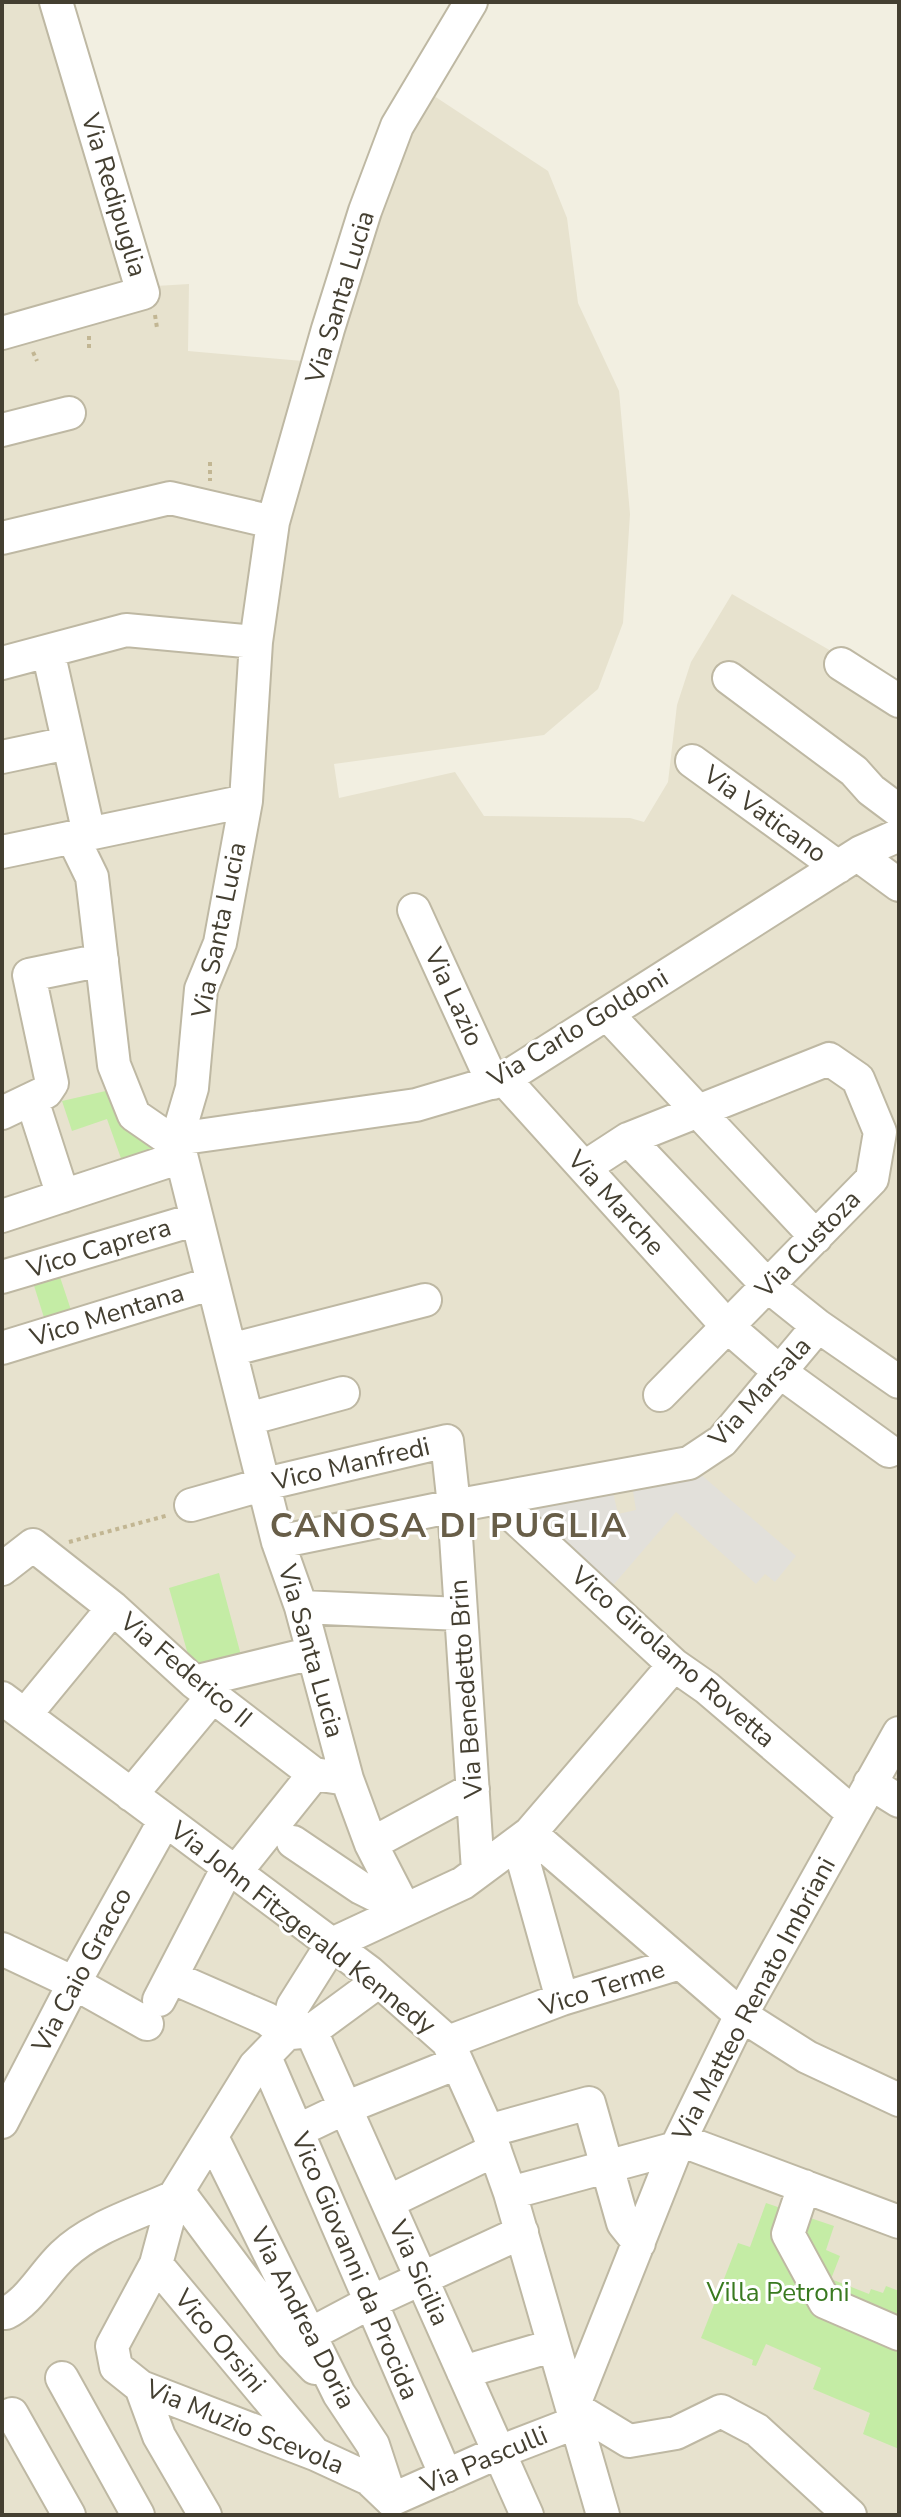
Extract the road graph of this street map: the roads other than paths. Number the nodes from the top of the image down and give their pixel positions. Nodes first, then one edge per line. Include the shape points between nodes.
1 (56, 2) edge
2 (471, 2) edge
3 (2, 333) edge
4 (69, 413) dead end
5 (2, 430) edge
6 (273, 522) junction
7 (2, 538) edge
8 (256, 642) junction
9 (48, 651) junction
10 (2, 663) edge
11 (841, 664) dead end
12 (729, 678) dead end
13 (899, 701) edge
14 (68, 743) junction
15 (2, 757) edge
16 (692, 761) dead end
17 (246, 801) junction
18 (899, 811) edge
19 (899, 835) edge
20 (81, 836) junction
21 (2, 852) edge
22 (848, 861) junction
23 (899, 885) edge
24 (414, 910) dead end
25 (102, 960) junction
26 (607, 1014) junction
27 (499, 1081) junction
28 (32, 1100) junction
29 (698, 1111) junction
30 (2, 1113) edge
31 (889, 1127) edge
32 (628, 1139) junction
33 (179, 1148) junction
34 (585, 1167) junction
35 (63, 1196) junction
36 (2, 1216) edge
37 (197, 1219) junction
38 (816, 1237) junction
39 (2, 1277) edge
40 (213, 1283) junction
41 (768, 1286) junction
42 (425, 1300) dead end
43 (818, 1326) junction
44 (728, 1327) junction
45 (2, 1348) edge
46 (230, 1350) junction
47 (780, 1372) junction
48 (899, 1382) edge
49 (343, 1393) dead end
50 (660, 1395) dead end
51 (248, 1419) junction
52 (889, 1451) dead end
53 (265, 1484) junction
54 (495, 1499) junction
55 (191, 1505) road end
56 (454, 1506) junction
57 (278, 1542) junction
58 (2, 1569) edge
59 (301, 1607) junction
60 (113, 1608) junction
61 (461, 1614) junction
62 (313, 1653) junction
63 (674, 1665) junction
64 (203, 1689) junction
65 (13, 1706) edge
66 (899, 1733) edge
67 (314, 1774) junction
68 (347, 1779) junction
69 (870, 1783) junction
70 (473, 1789) junction
71 (131, 1795) junction
72 (899, 1801) edge
73 (853, 1813) junction
74 (165, 1820) junction
75 (524, 1838) junction
76 (293, 1842) dead end
77 (371, 1844) junction
78 (231, 1870) junction
79 (478, 1871) junction
80 (405, 1910) junction
81 (332, 1944) junction
82 (6, 1960) edge
83 (680, 1963) junction
84 (379, 1981) junction
85 (74, 1983) junction
86 (562, 1999) junction
87 (159, 2000) junction
88 (741, 2015) junction
89 (287, 2040) junction
90 (453, 2053) junction
91 (899, 2100) edge
92 (345, 2108) junction
93 (2, 2122) edge
94 (297, 2131) junction
95 (212, 2137) junction
96 (491, 2140) junction
97 (678, 2144) junction
98 (607, 2167) junction
99 (804, 2186) junction
100 (510, 2193) junction
101 (176, 2194) junction
102 (388, 2202) junction
103 (899, 2222) edge
104 (522, 2232) junction
105 (639, 2243) junction
106 (156, 2264) junction
107 (422, 2279) junction
108 (371, 2302) junction
109 (2, 2312) edge
110 (899, 2334) edge
111 (301, 2338) junction
112 (552, 2346) junction
113 (463, 2372) junction
114 (62, 2378) dead end
115 (141, 2387) junction
116 (12, 2414) dead end
117 (575, 2414) junction
118 (629, 2441) junction
119 (499, 2452) junction
120 (315, 2454) junction
121 (591, 2471) junction
122 (446, 2476) junction
123 (387, 2508) edge
124 (69, 2515) edge
125 (138, 2515) edge
126 (205, 2515) edge
127 (527, 2515) edge
128 (603, 2515) edge
129 (850, 2515) edge

1 - 3 street, Via Redipuglia via 143,293
2 - 6 street, Via Santa Lucia via 397,126 365,211
4 - 5 street
6 - 7 street via 170,498
6 - 8 street, Via Santa Lucia
8 - 9 street via 126,630
8 - 17 street, Via Santa Lucia
9 - 10 street
9 - 14 street
11 - 13 street
12 - 18 street
14 - 15 street
14 - 20 street
16 - 22 street, Via Vaticano
17 - 20 street
17 - 33 street, Via Santa Lucia via 220,943 201,989 192,1088
19 - 22 street, Via Carlo Goldoni
20 - 21 street
20 - 25 street
22 - 23 street, Via Vaticano
22 - 26 street, Via Carlo Goldoni
24 - 27 street, Via Lazio
25 - 28 street via 29,975 52,1083
25 - 33 street via 114,1065 126,1099 134,1115
26 - 27 street, Via Carlo Goldoni
26 - 29 street
27 - 33 street, Via Carlo Goldoni via 416,1105
27 - 34 street, Via Marche
28 - 30 street
28 - 35 street
29 - 31 street, Via Custoza via 829,1059 858,1079
29 - 32 street, Via Custoza
29 - 38 street
31 - 38 street, Via Custoza via 872,1179
32 - 34 street, Via Custoza
32 - 41 street
33 - 35 street, Via Carlo Goldoni
33 - 37 street, Via Santa Lucia
34 - 44 street, Via Marche
35 - 36 street, Via Carlo Goldoni
37 - 39 street, Vico Caprera
37 - 40 street, Via Santa Lucia
38 - 41 street, Via Custoza
40 - 45 street, Vico Mentana
40 - 46 street, Via Santa Lucia
41 - 43 street
41 - 44 street, Via Custoza
42 - 46 street
43 - 47 street, Via Marsala
43 - 48 street
44 - 47 street, Via Marche
44 - 50 street, Via Custoza
46 - 51 street, Via Santa Lucia
47 - 52 street, Via Marche
47 - 54 street, Via Marsala via 722,1441 689,1463
49 - 51 street
51 - 53 street, Via Santa Lucia
53 - 55 street, Vico Manfredi
53 - 56 street, Vico Manfredi via 447,1441
53 - 57 street, Via Santa Lucia
54 - 56 street, Via Marsala
54 - 63 street, Vico Girolamo Rovetta
56 - 57 street, Via Marsala
56 - 61 street, Via Benedetto Brin
57 - 59 street, Via Santa Lucia
58 - 60 street, Via Federico II via 36,1548
59 - 61 street
59 - 62 street, Via Santa Lucia
60 - 64 street, Via Federico II
60 - 65 street
61 - 70 street, Via Benedetto Brin
62 - 64 street
62 - 68 street, Via Santa Lucia
63 - 73 street, Vico Girolamo Rovetta
63 - 75 street
64 - 67 street, Via Federico II
64 - 71 street
65 - 71 street, Via John Fitzgerald Kennedy
66 - 69 street, Via Matteo Renato Imbriani
67 - 68 street, Via Federico II
67 - 78 street
68 - 77 street, Via Santa Lucia
69 - 72 street
69 - 73 street, Via Matteo Renato Imbriani
70 - 77 street
70 - 79 street, Via Benedetto Brin
71 - 74 street, Via John Fitzgerald Kennedy
73 - 88 street, Via Matteo Renato Imbriani
74 - 78 street, Via John Fitzgerald Kennedy
74 - 85 street, Via Caio Gracco
75 - 79 street
75 - 83 street
75 - 86 street
76 - 80 street via 361,1888
77 - 80 street, Via Santa Lucia
78 - 81 street, Via John Fitzgerald Kennedy
78 - 87 street
79 - 80 street
80 - 81 street
81 - 84 street, Via John Fitzgerald Kennedy
81 - 89 street via 293,2006
82 - 85 street
83 - 86 street, Vico Terme
83 - 88 street, Vico Terme
84 - 89 street
84 - 90 street, Via John Fitzgerald Kennedy
85 - 87 street
85 - 93 street, Via Caio Gracco
86 - 90 street, Vico Terme
87 - 89 street via 267,2019
88 - 91 street, Vico Terme via 807,2057
88 - 97 street, Via Matteo Renato Imbriani
89 - 92 street, Via Sicilia
89 - 94 street, Vico Giovanni da Procida
89 - 95 street via 255,2066
90 - 92 street, Vico Terme
90 - 96 street, Via John Fitzgerald Kennedy
92 - 94 street, Vico Terme
92 - 102 street, Via Sicilia
94 - 108 street, Vico Giovanni da Procida
95 - 101 street
95 - 111 street, Via Andrea Doria
96 - 98 street via 589,2103
96 - 100 street, Via John Fitzgerald Kennedy
96 - 102 street
97 - 98 street
97 - 99 street
97 - 105 street, Via Matteo Renato Imbriani
98 - 100 street
98 - 105 street via 623,2223
99 - 103 street
99 - 110 street via 788,2234 825,2302
100 - 104 street, Via John Fitzgerald Kennedy
101 - 106 street
101 - 109 street via 87,2237 63,2255 17,2307
101 - 111 street
102 - 107 street, Via Sicilia
104 - 107 street
104 - 112 street, Via John Fitzgerald Kennedy
105 - 117 street, Via Matteo Renato Imbriani
106 - 115 street, Via Muzio Scevola via 112,2346 116,2367
106 - 120 street, Vico Orsini
107 - 108 street
107 - 113 street, Via Sicilia
108 - 111 street
108 - 122 street, Vico Giovanni da Procida
111 - 123 street, Via Andrea Doria via 373,2445
112 - 113 street
112 - 117 street, Via John Fitzgerald Kennedy
113 - 119 street, Via Sicilia
114 - 125 street
115 - 120 street, Via Muzio Scevola
115 - 126 street via 159,2436
116 - 124 street
117 - 118 street
117 - 119 street, Via Pasculli
117 - 121 street, Via John Fitzgerald Kennedy
118 - 121 street via 606,2454
118 - 129 street via 676,2433 721,2411 757,2430
119 - 122 street, Via Pasculli
119 - 127 street, Via Sicilia
120 - 123 street, Via Muzio Scevola via 369,2479
121 - 128 street, Via John Fitzgerald Kennedy
122 - 123 street, Via Pasculli

